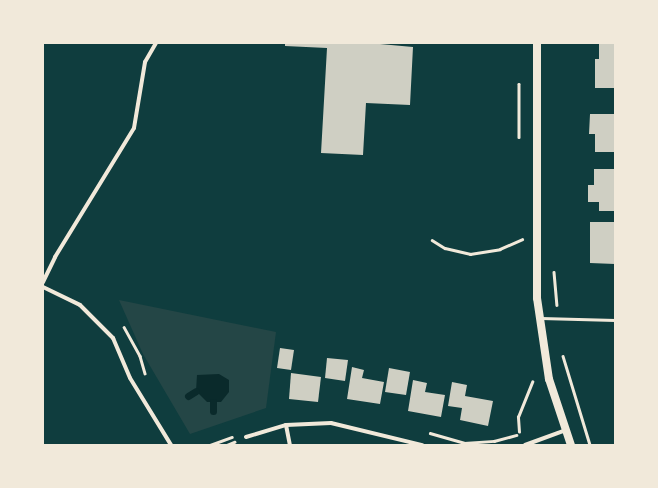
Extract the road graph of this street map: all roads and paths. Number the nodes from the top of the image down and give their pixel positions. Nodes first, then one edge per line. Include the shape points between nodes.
1 (156, 43) edge
2 (537, 43) edge
3 (526, 238) dead end
4 (432, 240) dead end
5 (43, 282) edge
6 (43, 287) edge
7 (539, 318) junction
8 (615, 320) edge
9 (532, 385) dead end
10 (286, 425) junction
11 (566, 430) junction
12 (520, 434) dead end
13 (246, 437) dead end
14 (170, 445) edge
15 (290, 445) edge
16 (422, 445) edge
17 (525, 445) edge
18 (571, 445) edge

1 - 5 street via 145,62 134,128 55,256
2 - 7 main road
3 - 4 path via 500,249 470,254 445,248
6 - 14 street via 80,305 113,338 130,378
7 - 8 lane
7 - 11 main road via 549,379
9 - 12 path via 518,417
10 - 13 street
10 - 15 street
10 - 16 street via 331,423
11 - 17 street
11 - 18 main road

